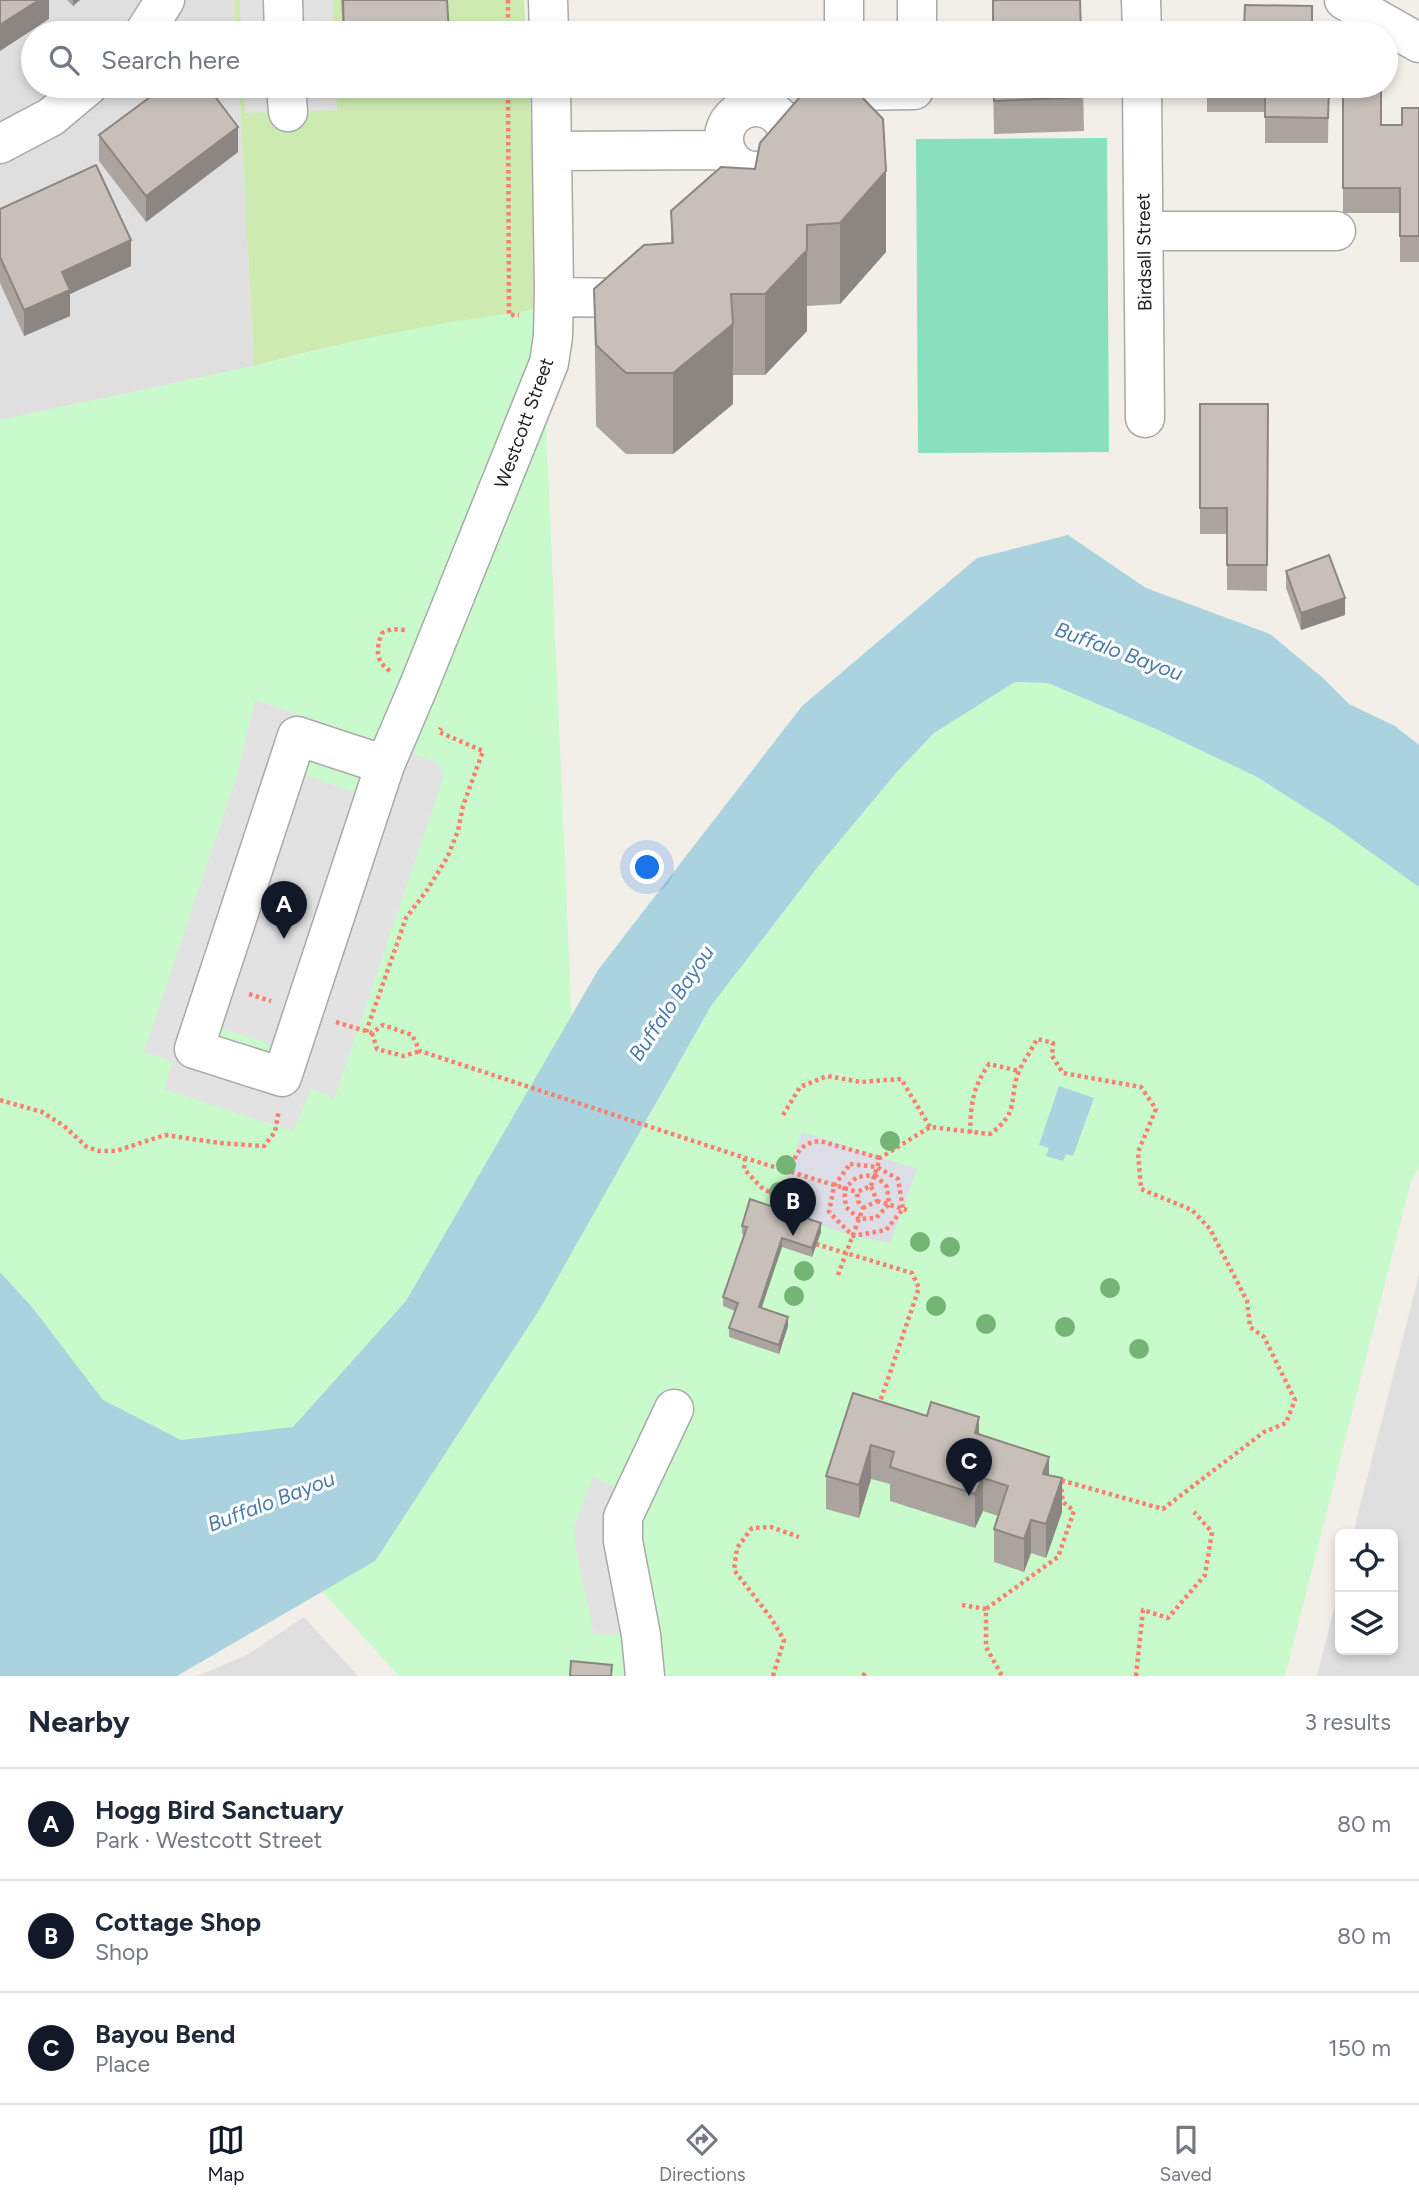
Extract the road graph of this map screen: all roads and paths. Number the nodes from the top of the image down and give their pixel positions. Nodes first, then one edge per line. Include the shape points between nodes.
1 (164, 0) edge
2 (283, 0) edge
3 (508, 0) edge
4 (548, 0) edge
5 (844, 0) edge
6 (917, 0) edge
7 (1142, 0) edge
8 (1344, 0) edge
9 (151, 21) edge
10 (284, 21) edge
11 (508, 21) edge
12 (549, 21) edge
13 (844, 21) edge
14 (917, 21) edge
15 (1142, 21) edge
16 (1381, 21) edge
17 (1398, 31) edge
18 (1419, 43) edge
19 (74, 98) edge
20 (508, 98) edge
21 (551, 98) edge
22 (888, 98) edge
23 (1142, 98) edge
24 (829, 116) edge
25 (0, 144) edge
26 (553, 151) junction
27 (737, 160) junction
28 (736, 209) edge
29 (1144, 231) junction
30 (1336, 231) dead end
31 (662, 285) edge
32 (540, 306) junction
33 (1145, 418) dead end
34 (410, 632) dead end
35 (419, 699) junction
36 (385, 765) junction
37 (419, 1051) dead end
38 (443, 1057) dead end
39 (1019, 1071) junction
40 (282, 1077) junction
41 (0, 1100) edge
42 (783, 1115) dead end
43 (930, 1127) junction
44 (970, 1133) junction
45 (745, 1158) junction
46 (880, 1158) junction
47 (877, 1167) junction
48 (789, 1172) junction
49 (875, 1175) junction
50 (834, 1185) junction
51 (871, 1186) junction
52 (844, 1189) junction
53 (857, 1192) junction
54 (877, 1201) junction
55 (889, 1204) junction
56 (863, 1208) junction
57 (905, 1209) junction
58 (780, 1218) edge
59 (859, 1219) junction
60 (853, 1236) junction
61 (816, 1244) edge
62 (848, 1252) junction
63 (838, 1275) dead end
64 (674, 1409) dead end
65 (877, 1411) edge
66 (1048, 1476) edge
67 (1060, 1480) junction
68 (1194, 1512) dead end
69 (799, 1537) dead end
70 (962, 1605) dead end
71 (986, 1609) junction
72 (645, 1676) edge
73 (773, 1676) edge
74 (1002, 1676) edge
75 (1136, 1676) edge

1 - 9 street
2 - 10 street
3 - 11 path
4 - 12 street
5 - 13 street
6 - 14 street
7 - 15 street
8 - 16 street
17 - 18 street
19 - 25 street via 51,117
20 - 32 path via 509,315
21 - 26 street, Westcott Street
22 - 24 street
23 - 29 street, Birdsall Street
24 - 27 street via 770,168 760,171
24 - 27 street via 782,120 764,108 743,109 728,122 723,141
26 - 27 street
26 - 32 street, Westcott Street
27 - 28 street
29 - 30 street
29 - 33 street, Birdsall Street
31 - 32 street via 633,298
32 - 35 street, Westcott Street via 553,336 549,363
34 - 35 path via 402,628 382,634 378,657
35 - 36 street, Westcott Street
35 - 37 path via 439,732 483,751 447,858 406,918 369,1033 377,1049 404,1056
36 - 40 street, Westcott Street
36 - 40 street via 297,736 215,982 194,1049
38 - 45 path
39 - 44 path via 1011,1113 1000,1127 990,1133
39 - 44 path via 989,1064 971,1100
39 - 67 path via 1037,1039 1053,1043 1052,1056 1063,1073 1141,1087 1156,1109 1138,1152 1141,1189 1192,1210 1210,1229 1247,1301 1250,1327 1264,1337 1295,1400 1286,1423 1264,1432 1163,1509
40 - 41 path via 278,1125 264,1146 165,1135 116,1151 99,1151 42,1112
42 - 43 path via 800,1087 827,1076 861,1082 901,1079
43 - 44 path
43 - 46 path
45 - 48 path
45 - 58 path via 744,1169 763,1189 776,1195
46 - 47 path
46 - 48 path via 810,1142 799,1148
47 - 49 path
47 - 50 path via 850,1164
47 - 57 path via 898,1179
48 - 50 path
49 - 51 path
49 - 52 path via 857,1177
49 - 55 path via 887,1186
50 - 52 path
50 - 60 path via 829,1212
51 - 53 path
51 - 54 path
52 - 53 path
52 - 59 path via 846,1206
53 - 56 path
54 - 55 path
54 - 56 path
55 - 57 path
55 - 59 path via 876,1218
56 - 59 path
57 - 60 path via 886,1230
59 - 60 path
60 - 62 path
61 - 62 path
62 - 63 path
62 - 65 path via 912,1273 919,1288
64 - 72 street via 624,1517 622,1541
66 - 67 path
67 - 71 path via 1063,1502 1074,1511 1058,1557
68 - 75 path via 1212,1532 1206,1575 1168,1618 1143,1610
69 - 73 path via 772,1527 752,1528 737,1548 734,1570 784,1640
70 - 71 path
71 - 74 path via 986,1647

